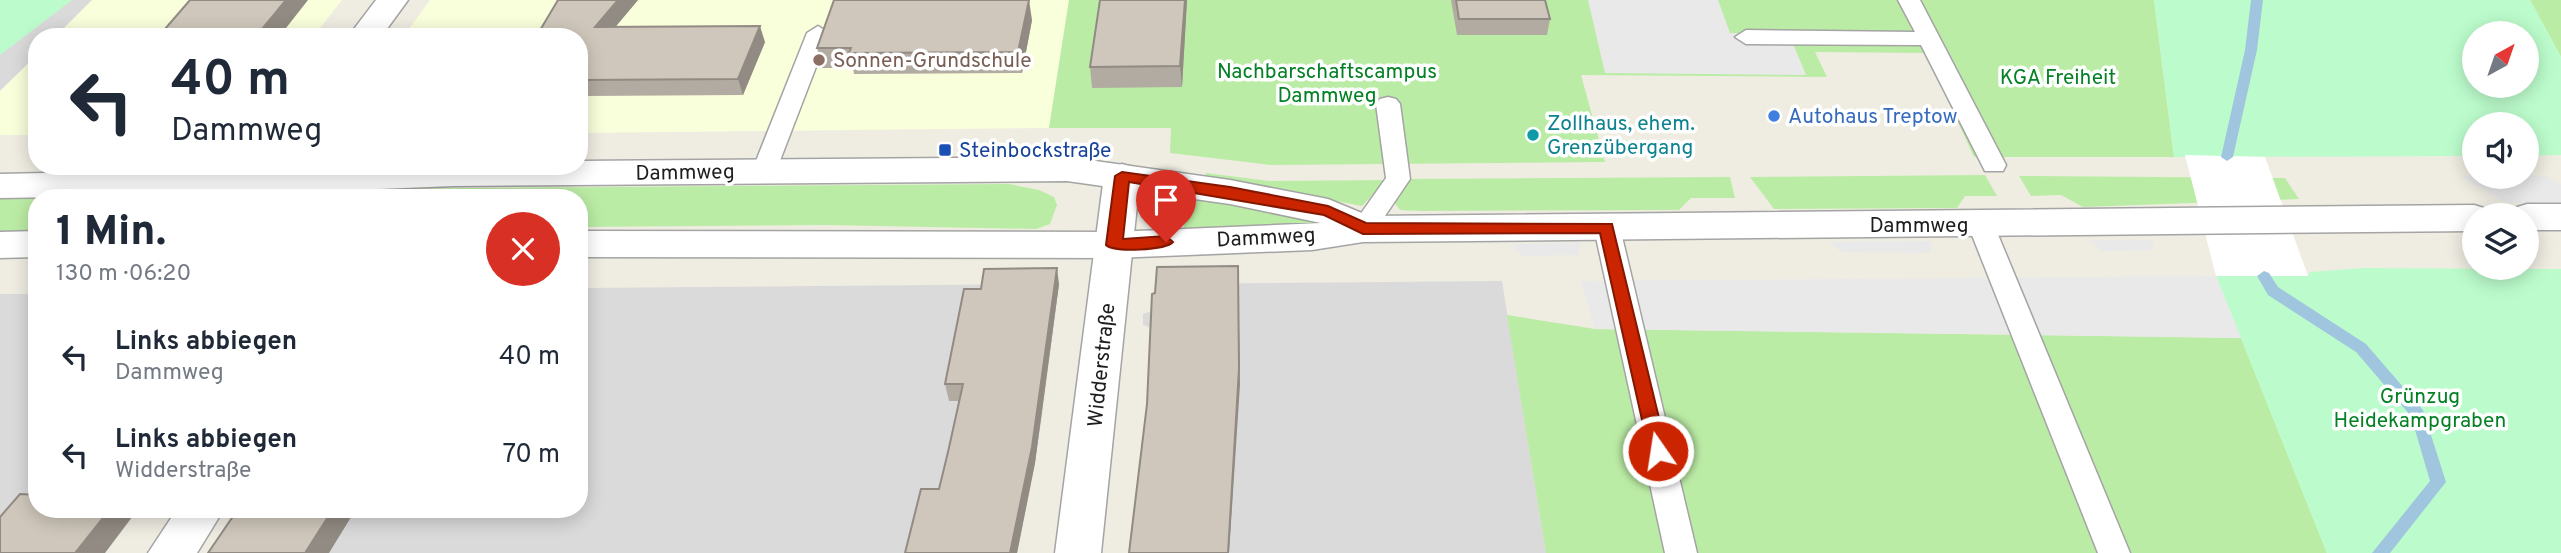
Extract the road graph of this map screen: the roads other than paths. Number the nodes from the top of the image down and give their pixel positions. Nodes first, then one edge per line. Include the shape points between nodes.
1 (392, 0) edge
2 (1909, 0) edge
3 (371, 28) edge
4 (818, 33) dead end
5 (1746, 37) dead end
6 (1929, 39) junction
7 (1388, 104) dead end
8 (1994, 165) dead end
9 (764, 171) junction
10 (588, 173) edge
11 (429, 175) edge
12 (1122, 176) junction
13 (255, 182) edge
14 (0, 186) edge
15 (2539, 217) edge
16 (2561, 217) edge
17 (2462, 218) edge
18 (1981, 225) junction
19 (1607, 228) junction
20 (1363, 229) junction
21 (0, 244) edge
22 (28, 244) edge
23 (588, 244) edge
24 (1114, 245) junction
25 (196, 518) edge
26 (171, 553) edge
27 (1078, 553) edge
28 (1681, 553) edge
29 (2114, 553) edge

1 - 3 street
2 - 6 lane
4 - 9 lane
5 - 6 lane
6 - 8 lane
7 - 20 lane via 1398,179
9 - 10 street, Dammweg
9 - 12 street, Dammweg via 1056,169
11 - 13 street, Dammweg
12 - 20 street, Dammweg via 1328,211
12 - 24 street, Widderstraße
13 - 14 street, Dammweg
15 - 16 street
17 - 18 street, Dammweg
18 - 19 street, Dammweg
18 - 29 lane
19 - 20 street, Dammweg
19 - 28 lane
20 - 24 street, Dammweg via 1312,237
21 - 22 street
23 - 24 street, Dammweg
24 - 27 street, Widderstraße
25 - 26 street

